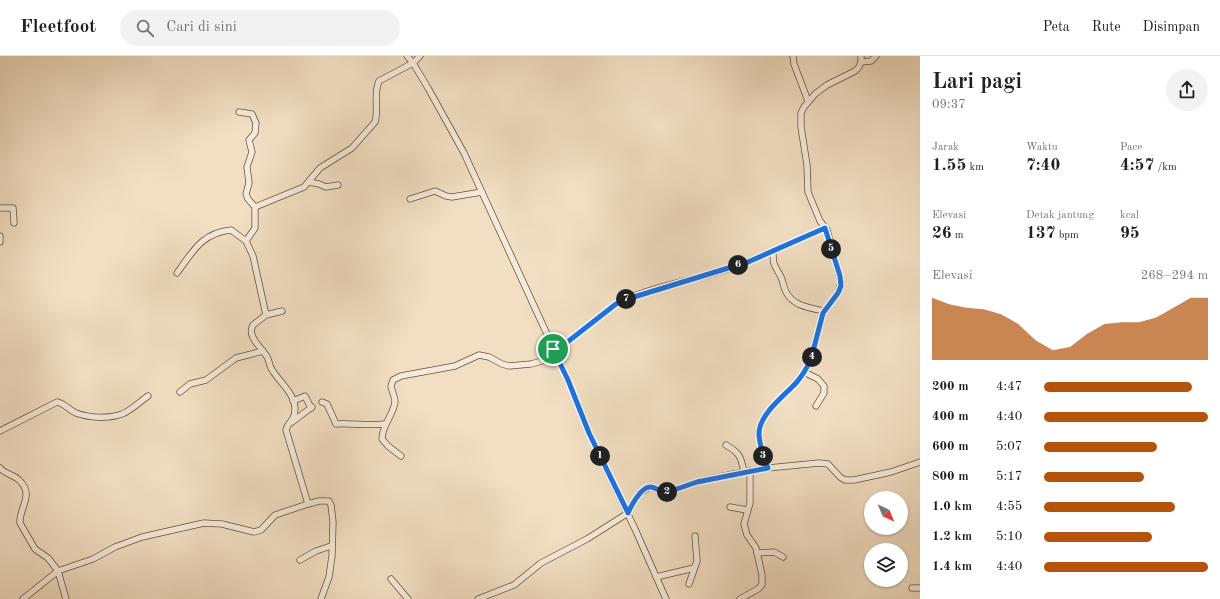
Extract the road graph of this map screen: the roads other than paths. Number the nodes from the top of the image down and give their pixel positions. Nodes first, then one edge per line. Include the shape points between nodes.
1 (407, 56) edge
2 (420, 56) edge
3 (793, 56) edge
4 (876, 56) edge
5 (861, 59) edge
6 (413, 63) junction
7 (808, 101) junction
8 (240, 112) dead end
9 (309, 182) junction
10 (338, 185) dead end
11 (482, 192) junction
12 (410, 199) dead end
13 (255, 207) junction
14 (0, 208) edge
15 (14, 223) dead end
16 (825, 228) junction
17 (0, 236) edge
18 (246, 241) junction
19 (0, 242) edge
20 (773, 251) junction
21 (177, 273) dead end
22 (266, 311) junction
23 (282, 311) dead end
24 (824, 311) junction
25 (553, 349) junction
26 (262, 351) junction
27 (556, 356) junction
28 (804, 372) junction
29 (180, 392) dead end
30 (148, 396) dead end
31 (293, 401) junction
32 (322, 402) dead end
33 (816, 406) dead end
34 (292, 422) junction
35 (384, 424) junction
36 (0, 431) edge
37 (726, 445) dead end
38 (401, 456) dead end
39 (920, 462) edge
40 (0, 468) edge
41 (768, 468) junction
42 (747, 472) junction
43 (308, 504) junction
44 (730, 507) dead end
45 (747, 510) junction
46 (628, 513) junction
47 (695, 536) dead end
48 (331, 546) junction
49 (757, 553) junction
50 (783, 557) dead end
51 (300, 560) dead end
52 (694, 568) junction
53 (58, 571) junction
54 (656, 577) junction
55 (391, 579) dead end
56 (689, 584) dead end
57 (912, 588) dead end
58 (920, 588) edge
59 (23, 599) edge
60 (66, 599) edge
61 (321, 599) edge
62 (408, 599) edge
63 (478, 599) edge
64 (666, 599) edge
65 (740, 599) edge

1 - 6 street
2 - 6 street
3 - 7 street
4 - 5 street via 871,61
5 - 7 street via 855,72 827,85
6 - 9 street via 379,81 376,119 373,125 352,148 320,168
6 - 11 street via 464,153
7 - 16 street via 801,113 808,192
8 - 13 street via 252,114 256,123 255,133 249,140 252,152 246,169 249,181 247,196
9 - 10 street via 326,187
9 - 13 street via 302,188
11 - 12 street via 452,197 435,191
11 - 25 street
13 - 18 street via 255,228
14 - 15 street via 13,208
16 - 20 street
16 - 24 street via 841,282 838,293
17 - 19 street
18 - 21 street via 232,230 213,235 198,244
18 - 22 street via 253,256
20 - 24 street via 774,266 782,279 785,291 794,302
20 - 25 street via 720,272 624,300 561,347
22 - 23 street
22 - 26 street via 251,330
24 - 28 street via 811,359
25 - 27 street
26 - 29 street via 236,358 207,379
26 - 31 street via 267,355 272,370
27 - 35 street via 530,364 509,366 482,354 455,366 399,377 391,386 394,402 391,415
27 - 46 street via 589,433
28 - 33 street via 818,379 824,386 824,394
28 - 41 street via 768,412 761,427 759,434 762,452
30 - 36 street via 125,412 108,416 74,412 57,402
31 - 34 street via 295,407
31 - 34 street via 305,396 312,407
32 - 35 street via 327,404 336,424
34 - 43 street via 286,430
35 - 38 street via 382,439
37 - 42 street via 741,457
39 - 41 street via 854,480 845,480 824,463
40 - 53 street via 19,480 25,488 27,496 20,523 35,549 48,558
41 - 42 street
42 - 45 street via 750,503
42 - 46 street via 697,482 665,493 648,488 640,493
43 - 48 street via 326,501 330,503 333,522
43 - 53 street via 275,516 257,532 222,524 199,524 142,537 117,546 93,559
44 - 45 street
45 - 49 street via 744,529
46 - 54 street
46 - 63 street via 542,563 514,585
47 - 52 street via 697,561
48 - 51 street
48 - 61 street via 329,577
49 - 50 street via 774,552
49 - 65 street via 762,585
52 - 54 street
52 - 56 street
53 - 59 street
53 - 60 street
54 - 64 street
55 - 62 street
57 - 58 street

